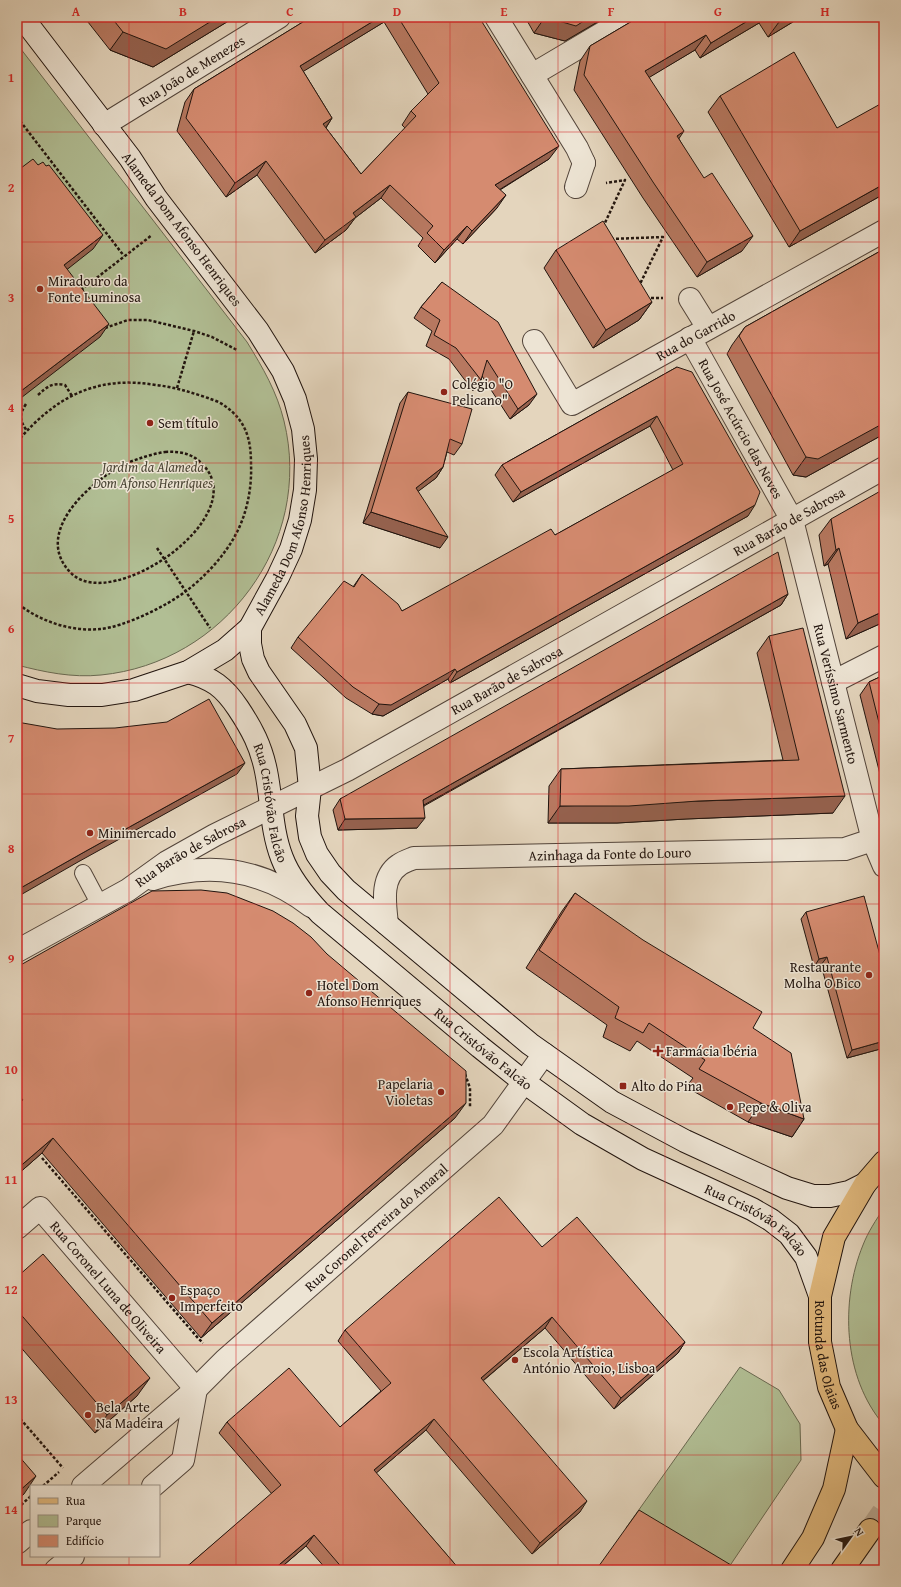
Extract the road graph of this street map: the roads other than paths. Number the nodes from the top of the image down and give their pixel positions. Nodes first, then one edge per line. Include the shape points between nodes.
1 (22, 17) edge
2 (279, 17) edge
3 (496, 17) edge
4 (630, 17) edge
5 (532, 75) junction
6 (104, 124) junction
7 (576, 187) road end
8 (884, 231) edge
9 (690, 299) road end
10 (699, 333) junction
11 (534, 341) dead end
12 (884, 468) edge
13 (792, 520) junction
14 (250, 628) junction
15 (884, 656) edge
16 (188, 672) junction
17 (833, 682) junction
18 (17, 685) edge
19 (310, 788) junction
20 (271, 808) junction
21 (878, 838) edge
22 (884, 866) edge
23 (83, 873) edge
24 (128, 890) junction
25 (100, 905) junction
26 (320, 913) junction
27 (387, 924) junction
28 (17, 952) edge
29 (544, 1054) junction
30 (524, 1082) junction
31 (884, 1162) edge
32 (865, 1184) junction
33 (17, 1228) edge
34 (820, 1296) junction
35 (196, 1389) junction
36 (847, 1429) junction
37 (884, 1477) edge
38 (84, 1485) edge
39 (154, 1485) edge
40 (870, 1530) tunnel mouth
41 (30, 1532) edge
42 (17, 1543) edge
43 (72, 1557) edge
44 (56, 1570) edge
45 (792, 1570) edge
46 (842, 1570) edge

1 - 6 street, Alameda Dom Afonso Henriques
2 - 6 street, Rua João de Menezes
3 - 5 street
4 - 5 street
5 - 7 street via 584,163
6 - 14 street, Alameda Dom Afonso Henriques via 156,198 258,331 283,371 295,399 303,429 306,459 305,490 300,520 291,549
8 - 10 street, Rua do Garrido
9 - 10 street, Rua José Acúrcio das Neves
10 - 11 street, Rua do Garrido via 572,404
10 - 13 street, Rua José Acúrcio das Neves
12 - 13 street, Rua Barão de Sabrosa
13 - 17 street, Rua Veríssimo Sarmento
13 - 19 street, Rua Barão de Sabrosa via 361,762
14 - 16 street, Alameda Dom Afonso Henriques via 224,650
14 - 19 street via 253,659 259,672 295,724 306,748
15 - 17 street
16 - 18 street, Alameda Dom Afonso Henriques via 134,690 102,695 69,695 37,691
16 - 20 street, Rua Cristóvão Falcão via 201,675 221,687 253,731 260,746 266,771
17 - 21 street, Rua Veríssimo Sarmento
19 - 20 street, Rua Barão de Sabrosa
19 - 27 street via 307,816 310,836 317,854 346,890
20 - 24 street, Rua Barão de Sabrosa via 167,862
20 - 26 street, Rua Cristóvão Falcão via 282,858 298,887
21 - 22 street, Rua Veríssimo Sarmento
21 - 27 street, Azinhaga da Fonte do Louro via 845,849 414,858 399,865 391,873 386,884 384,897
23 - 25 lane
24 - 25 street, Rua Barão de Sabrosa
24 - 26 street, Rua Barão de Sabrosa via 171,873 217,869 261,878 301,898
25 - 28 street, Rua Barão de Sabrosa
26 - 30 street, Rua Cristóvão Falcão
27 - 29 street
29 - 30 street, Rua Coronel Ferreira do Amaral
29 - 32 street via 612,1102 685,1141 787,1188 813,1196 830,1196 849,1192
30 - 34 street, Rua Cristóvão Falcão via 608,1141 771,1220 790,1234 806,1257
30 - 35 street, Rua Coronel Ferreira do Amaral via 494,1125 225,1360
31 - 32 main road, Rotunda das Olaias
32 - 34 main road, Rotunda das Olaias via 834,1237
33 - 35 street, Rua Coronel Luna de Oliveira via 40,1208
34 - 36 main road, Rotunda das Olaias via 821,1350 829,1387
35 - 38 street, Rua Coronel Ferreira do Amaral
35 - 39 street via 183,1460
36 - 37 main road, Rotunda das Olaias
36 - 45 main road via 834,1489 813,1538
40 - 46 main road
41 - 42 street
43 - 44 street

